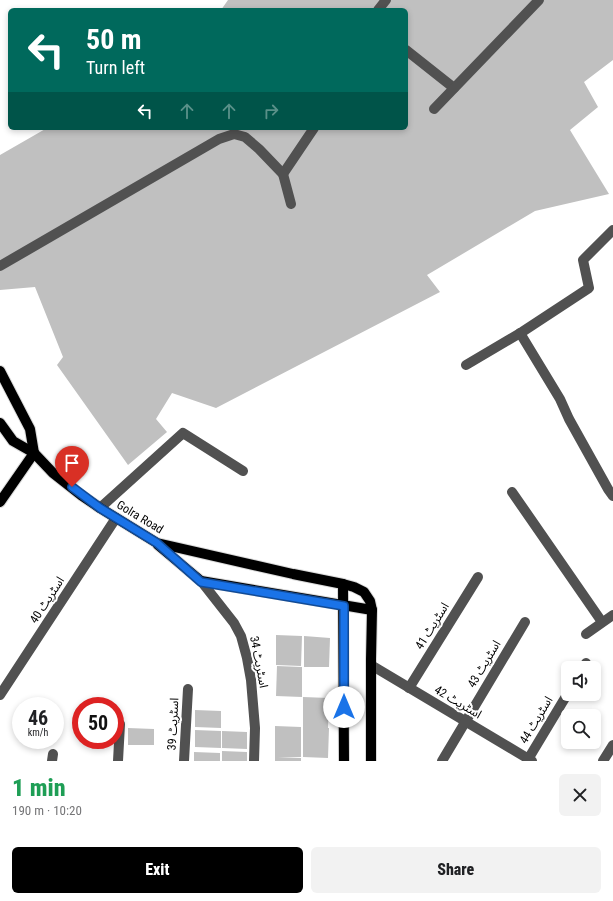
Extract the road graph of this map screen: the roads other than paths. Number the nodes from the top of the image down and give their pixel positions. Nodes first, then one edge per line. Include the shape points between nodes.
1 (386, 0) edge
2 (539, 0) edge
3 (380, 8) edge
4 (408, 52) edge
5 (454, 88) junction
6 (434, 109) dead end
7 (313, 130) edge
8 (283, 174) junction
9 (291, 204) dead end
10 (613, 230) edge
11 (0, 266) edge
12 (520, 333) junction
13 (466, 365) dead end
14 (0, 371) edge
15 (1, 426) edge
16 (34, 453) junction
17 (243, 471) dead end
18 (512, 492) dead end
19 (613, 496) edge
20 (0, 502) edge
21 (100, 508) junction
22 (116, 518) junction
23 (157, 543) junction
24 (478, 577) dead end
25 (201, 582) junction
26 (343, 584) junction
27 (344, 606) junction
28 (372, 610) junction
29 (613, 615) edge
30 (525, 622) dead end
31 (602, 622) junction
32 (586, 634) dead end
33 (371, 665) junction
34 (409, 688) junction
35 (188, 689) dead end
36 (0, 695) edge
37 (563, 701) edge
38 (465, 722) junction
39 (613, 745) edge
40 (119, 749) edge
41 (529, 760) edge
42 (118, 761) edge
43 (184, 761) edge
44 (254, 761) edge
45 (344, 761) edge
46 (371, 761) edge
47 (442, 761) edge
48 (603, 761) edge

1 - 3 street
2 - 5 street
4 - 5 street
5 - 6 street
7 - 8 street
8 - 9 street
8 - 11 street via 245,137 234,134 219,139
10 - 12 street via 582,260 589,288
12 - 13 street
12 - 19 street via 560,399
14 - 16 main road via 30,429
15 - 16 main road, Golra Road via 13,441
16 - 20 main road
16 - 21 main road, Golra Road via 54,473
17 - 21 street via 183,433
18 - 31 street
21 - 22 main road, Golra Road
22 - 23 main road, Golra Road
22 - 36 street, اسٹریٹ 40
23 - 25 main road
23 - 26 main road, Golra Road
24 - 34 street, اسٹریٹ 41
25 - 27 main road
25 - 44 street, اسٹریٹ 34 via 234,623 241,636 251,680 255,728
26 - 27 main road
26 - 28 main road, Golra Road via 364,592
27 - 28 main road
27 - 45 main road
28 - 33 main road
29 - 31 street
30 - 38 street, اسٹریٹ 43
31 - 32 street
33 - 34 street, اسٹریٹ 42
33 - 46 main road
34 - 38 street, اسٹریٹ 42
35 - 43 street, اسٹریٹ 39
37 - 41 street, اسٹریٹ 44
38 - 41 street, اسٹریٹ 42
38 - 47 street, اسٹریٹ 43
39 - 48 street
40 - 42 street

